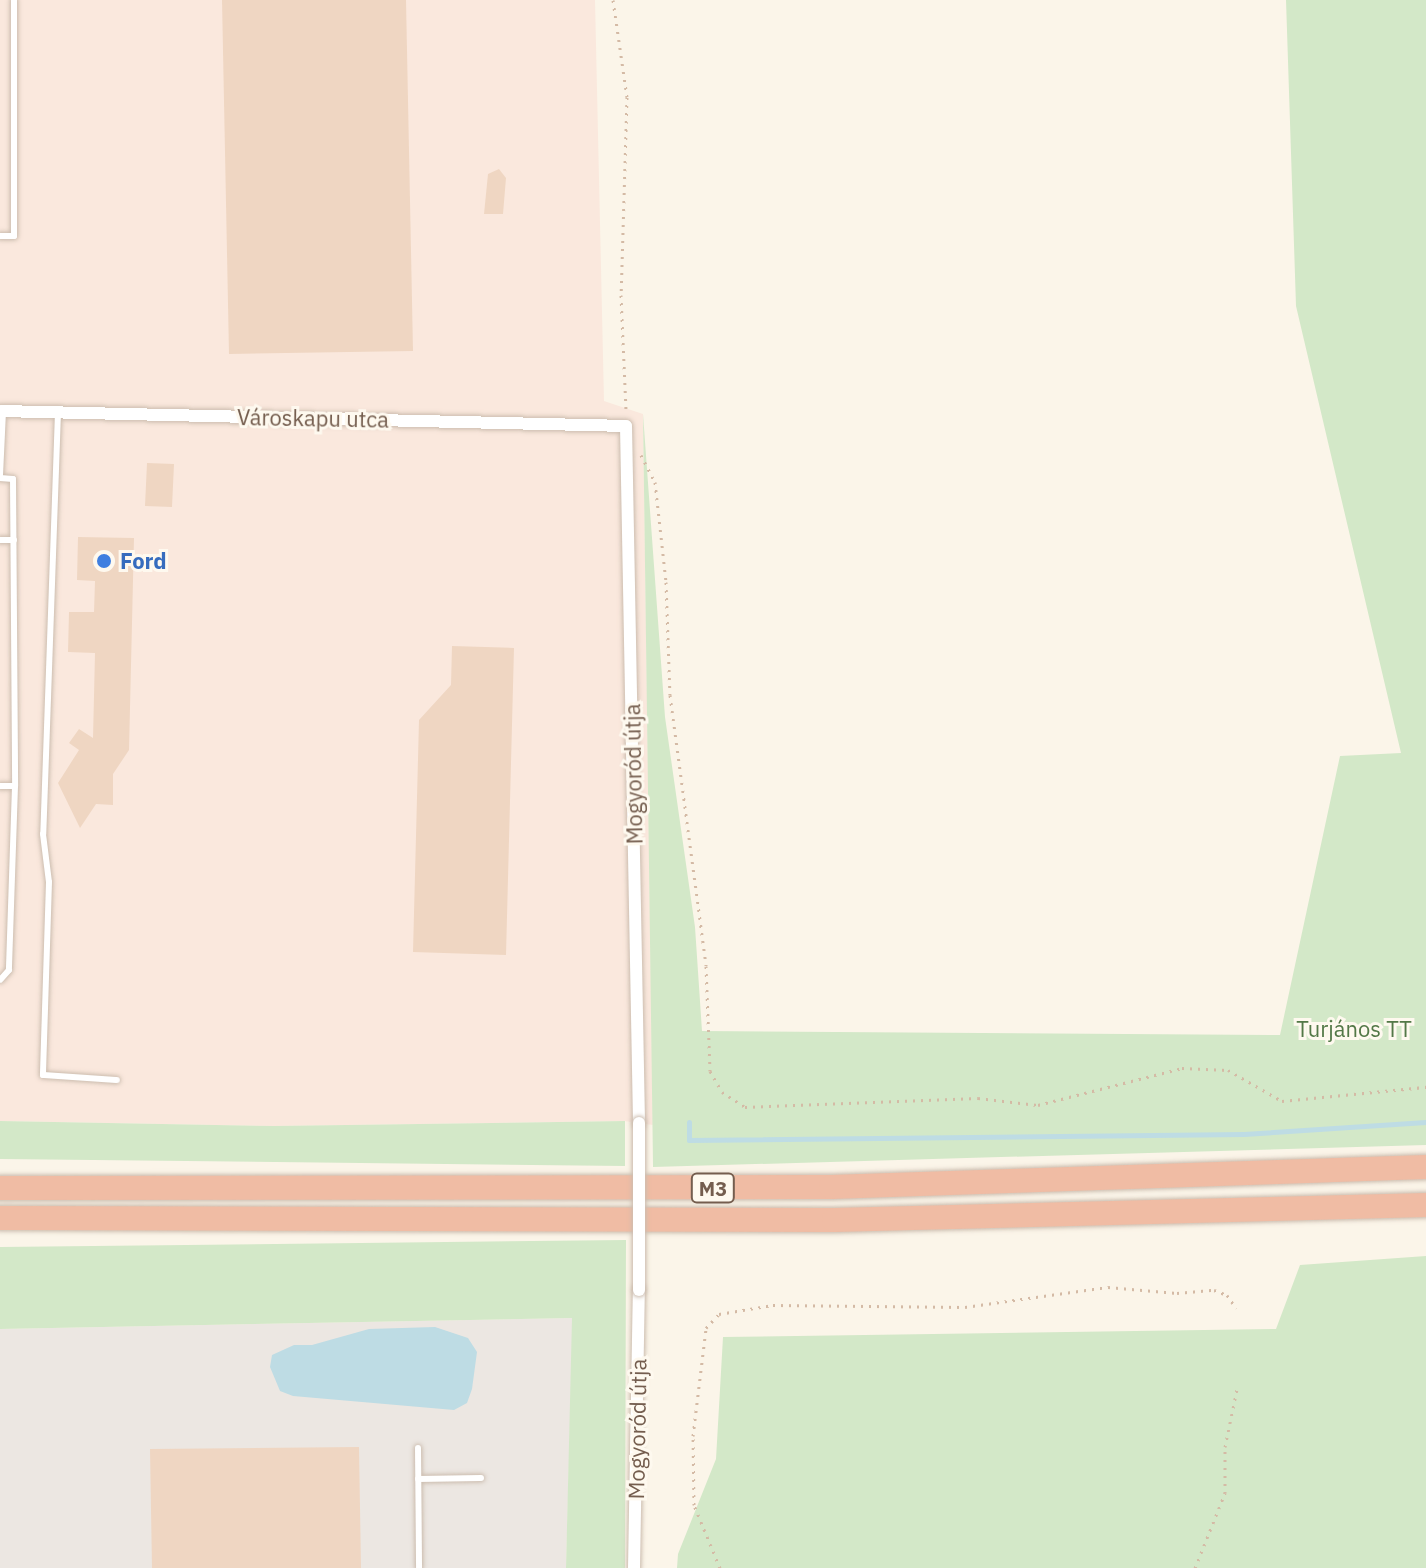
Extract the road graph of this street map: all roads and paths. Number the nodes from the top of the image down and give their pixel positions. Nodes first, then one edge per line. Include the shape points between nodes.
1 (14, 0) edge
2 (613, 0) edge
3 (0, 236) edge
4 (1, 411) edge
5 (58, 412) junction
6 (626, 426) junction
7 (640, 454) dead end
8 (0, 477) edge
9 (0, 540) edge
10 (14, 540) junction
11 (0, 786) edge
12 (15, 786) junction
13 (0, 980) edge
14 (117, 1080) dead end
15 (1426, 1087) edge
16 (1426, 1167) edge
17 (0, 1188) edge
18 (1426, 1205) edge
19 (0, 1218) edge
20 (1236, 1308) dead end
21 (1237, 1389) dead end
22 (418, 1448) dead end
23 (481, 1478) dead end
24 (418, 1479) junction
25 (419, 1568) edge
26 (634, 1568) edge
27 (720, 1568) edge
28 (1195, 1568) edge

1 - 3 lane via 14,236
2 - 6 path via 627,97 621,295
4 - 5 street, Városkapu utca
4 - 8 lane
5 - 6 street, Városkapu utca
5 - 14 lane via 43,834 49,882 43,1075
6 - 26 street, Mogyoród útja, bridge via 639,1123
7 - 15 path via 655,482 670,695 706,966 710,1071 722,1092 745,1107 978,1098 1038,1105 1182,1068 1228,1070 1282,1101
8 - 10 lane via 13,479
9 - 10 lane
10 - 12 lane
11 - 12 lane
12 - 13 lane via 9,970
16 - 17 highway, M3 via 831,1187
18 - 19 highway, M3 via 834,1220
20 - 27 path via 1227,1295 1214,1290 1177,1293 1108,1287 965,1307 773,1305 719,1314 706,1328 693,1436 694,1505
21 - 28 path via 1225,1447 1225,1493
22 - 24 lane
23 - 24 lane
24 - 25 lane

